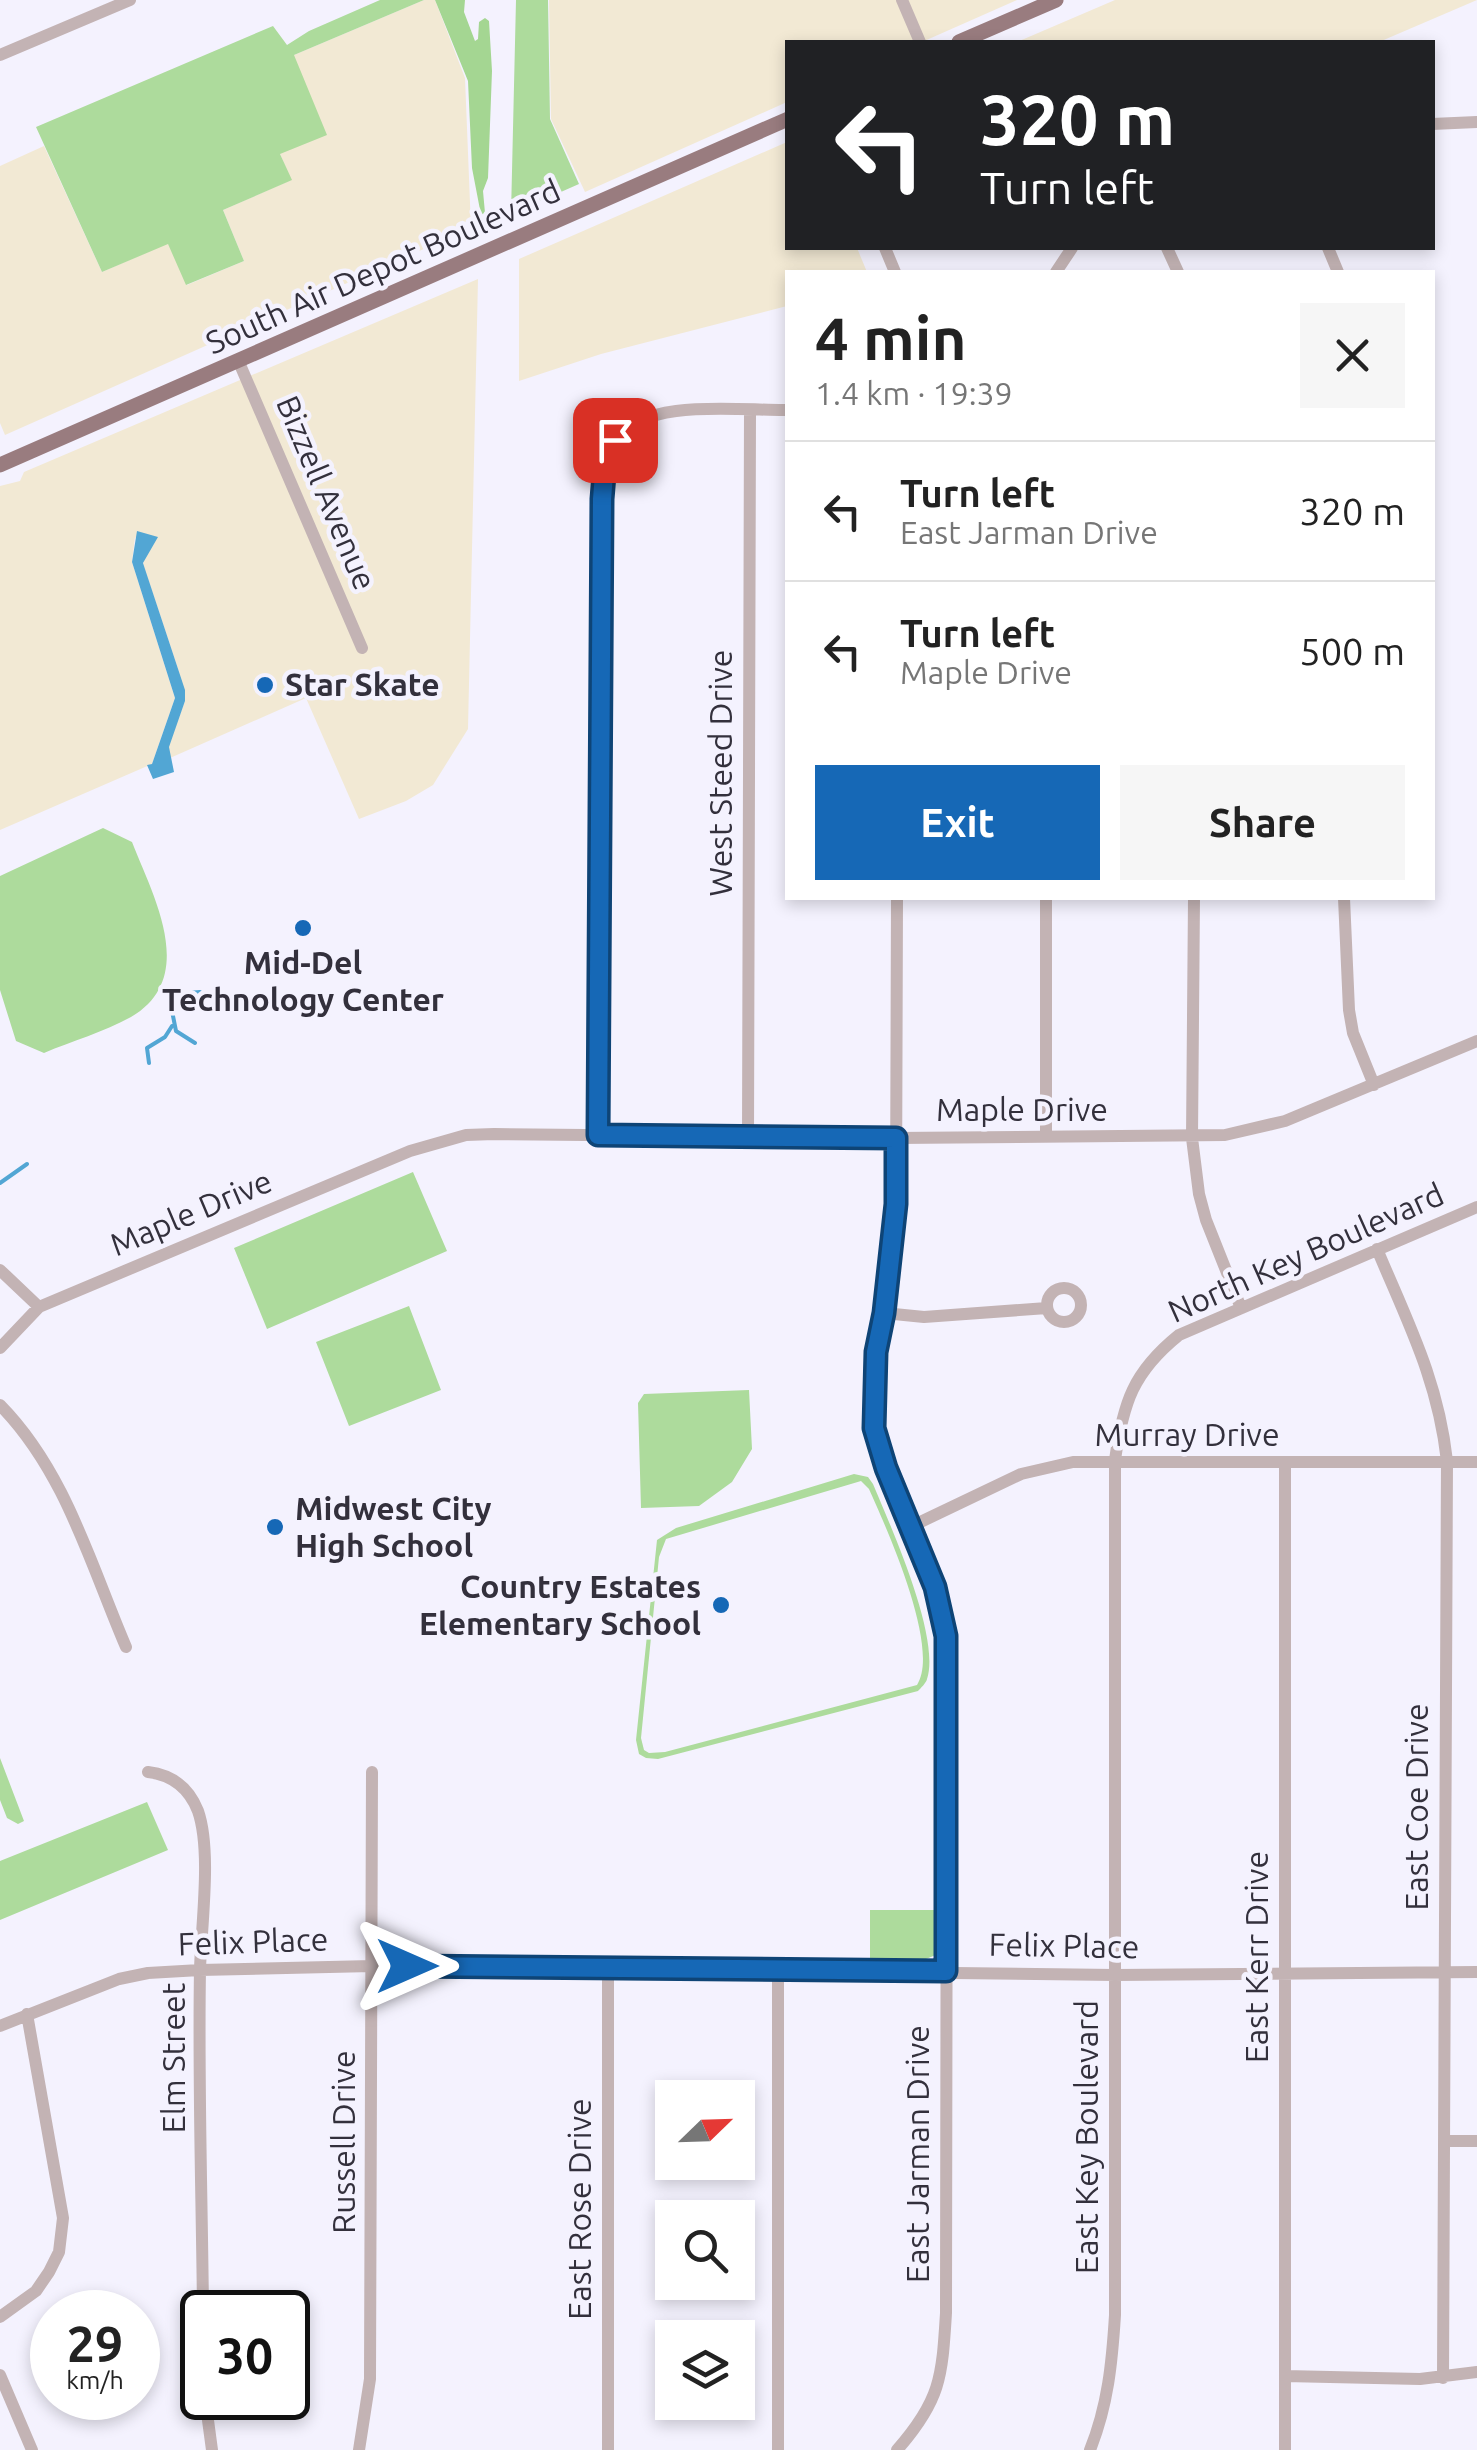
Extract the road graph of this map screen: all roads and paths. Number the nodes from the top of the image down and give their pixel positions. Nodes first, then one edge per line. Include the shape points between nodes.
1 (130, 0) edge
2 (902, 0) edge
3 (1056, 0) edge
4 (919, 40) edge
5 (964, 40) edge
6 (0, 55) edge
7 (785, 120) edge
8 (1477, 122) edge
9 (1435, 124) edge
10 (238, 360) junction
11 (750, 410) junction
12 (785, 410) edge
13 (0, 465) edge
14 (362, 648) dead end
15 (897, 900) edge
16 (1046, 900) edge
17 (1194, 900) edge
18 (1344, 900) edge
19 (1477, 1041) edge
20 (1374, 1085) junction
21 (598, 1135) junction
22 (748, 1136) junction
23 (896, 1138) junction
24 (1046, 1138) junction
25 (1192, 1138) junction
26 (1477, 1208) edge
27 (1376, 1249) junction
28 (0, 1270) edge
29 (39, 1307) junction
30 (1047, 1308) dead end
31 (1242, 1308) junction
32 (884, 1313) junction
33 (0, 1348) edge
34 (0, 1404) edge
35 (1115, 1460) junction
36 (1447, 1461) junction
37 (1477, 1462) edge
38 (1285, 1463) junction
39 (910, 1527) junction
40 (126, 1647) dead end
41 (148, 1772) dead end
42 (372, 1772) dead end
43 (372, 1966) junction
44 (608, 1967) junction
45 (200, 1970) junction
46 (946, 1971) junction
47 (778, 1972) junction
48 (1477, 1972) edge
49 (1285, 1974) junction
50 (1443, 1974) junction
51 (1115, 1975) junction
52 (26, 2014) junction
53 (0, 2026) edge
54 (1445, 2141) junction
55 (1477, 2142) edge
56 (202, 2290) edge
57 (0, 2317) edge
58 (1477, 2372) edge
59 (0, 2376) edge
60 (1286, 2376) junction
61 (1443, 2378) junction
62 (208, 2420) edge
63 (32, 2450) edge
64 (212, 2450) edge
65 (359, 2450) edge
66 (608, 2450) edge
67 (778, 2450) edge
68 (897, 2450) edge
69 (1090, 2450) edge
70 (1286, 2450) edge

1 - 6 street
2 - 4 street
3 - 5 main road
7 - 10 main road, South Air Depot Boulevard
8 - 9 street
10 - 13 main road, South Air Depot Boulevard
10 - 14 street, Bizzell Avenue
11 - 12 street
11 - 21 street via 657,412 631,424 605,462
11 - 22 street, West Steed Drive
15 - 23 street, East Jarman Drive
16 - 24 street
17 - 25 street
18 - 20 street via 1349,1010
19 - 20 street, Maple Drive
20 - 25 street, Maple Drive via 1259,1130
21 - 22 street, Maple Drive
21 - 29 street, Maple Drive via 466,1135 430,1144
22 - 23 street, Maple Drive
23 - 24 street, Maple Drive
23 - 32 street, East Jarman Drive
24 - 25 street, Maple Drive
25 - 31 street via 1198,1194
26 - 27 street, North Key Boulevard
27 - 31 street, North Key Boulevard
27 - 36 street, East Coe Drive via 1431,1377
28 - 29 street
29 - 33 street, Maple Drive
30 - 32 street via 924,1317
31 - 35 street, North Key Boulevard via 1180,1336 1137,1376
32 - 39 street, East Jarman Drive via 874,1428
34 - 40 street via 48,1466
35 - 38 street, Murray Drive
35 - 39 street, Murray Drive via 1022,1474
35 - 51 street, East Key Boulevard
36 - 37 street, Murray Drive
36 - 38 street, Murray Drive
36 - 50 street, East Coe Drive
38 - 49 street, East Kerr Drive
39 - 46 street, East Jarman Drive via 946,1636
41 - 45 street, Elm Street via 180,1783 198,1809 204,1844
42 - 43 street, Russell Drive
43 - 44 street, Felix Place
43 - 45 street, Felix Place
43 - 65 street, Russell Drive via 370,2379
44 - 47 street, Felix Place
44 - 66 street, East Rose Drive
45 - 52 street, Felix Place via 119,1979
45 - 56 street, Elm Street
46 - 47 street, Felix Place
46 - 51 street, Felix Place
46 - 68 street, East Jarman Drive via 942,2372 933,2401
47 - 67 street
48 - 50 street, Felix Place
49 - 50 street, Felix Place
49 - 51 street, Felix Place
49 - 60 street, East Kerr Drive
50 - 54 street, East Coe Drive
51 - 69 street, East Key Boulevard via 1115,2315 1110,2381
52 - 53 street, Felix Place
52 - 57 street via 63,2218 60,2252 50,2272
54 - 55 street
54 - 61 street, East Coe Drive
58 - 61 street
59 - 63 street
60 - 61 street
60 - 70 street, East Kerr Drive
62 - 64 street

